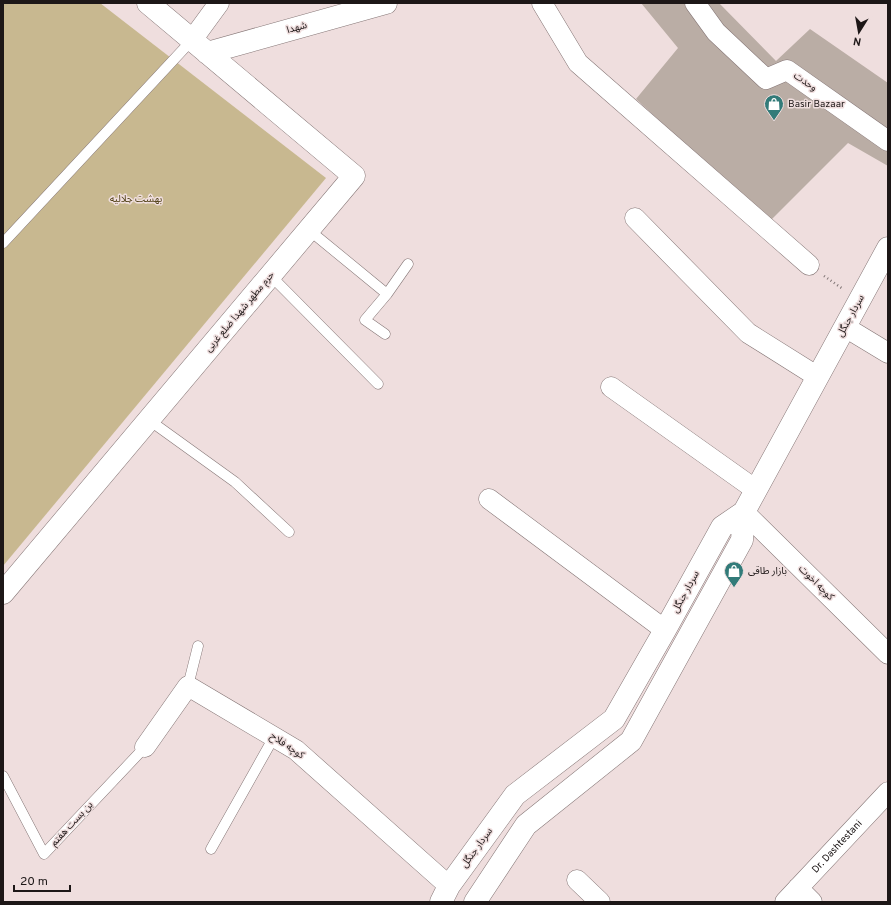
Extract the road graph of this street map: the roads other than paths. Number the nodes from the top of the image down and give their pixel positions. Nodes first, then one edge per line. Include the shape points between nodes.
1 (148, 3) edge
2 (219, 3) edge
3 (386, 3) edge
4 (542, 3) edge
5 (695, 3) edge
6 (199, 46) junction
7 (888, 141) edge
8 (635, 218) dead end
9 (309, 230) junction
10 (3, 243) edge
11 (888, 248) edge
12 (408, 264) dead end
13 (809, 265) road end
14 (270, 276) junction
15 (387, 294) junction
16 (845, 327) junction
17 (385, 334) dead end
18 (888, 353) edge
19 (818, 377) junction
20 (378, 384) dead end
21 (611, 387) dead end
22 (149, 420) junction
23 (756, 490) junction
24 (489, 499) dead end
25 (744, 512) junction
26 (289, 532) dead end
27 (3, 594) edge
28 (665, 630) junction
29 (198, 646) dead end
30 (888, 654) edge
31 (188, 686) junction
32 (274, 737) junction
33 (145, 747) joint
34 (3, 776) edge
35 (888, 792) edge
36 (211, 849) dead end
37 (577, 880) dead end
38 (445, 894) edge
39 (792, 895) edge
40 (476, 902) edge
41 (600, 902) edge
42 (812, 902) edge

1 - 6 main road
2 - 6 street
3 - 6 main road, شهدا
4 - 13 street via 578,63
5 - 7 street, وحدت via 716,32 766,79 787,70
6 - 9 main road, حرم مطهر شهدا ضلع غربی via 354,176
6 - 10 lane
8 - 19 street via 748,333
9 - 14 main road, حرم مطهر شهدا ضلع غربی
9 - 15 lane
11 - 16 main road, سردار جنگل
12 - 15 lane
14 - 20 lane
14 - 22 main road, حرم مطهر شهدا ضلع غربی
15 - 17 lane via 366,320
16 - 18 street
16 - 19 main road, سردار جنگل
19 - 23 main road, سردار جنگل
21 - 23 street
22 - 26 lane via 235,482
22 - 27 main road, حرم مطهر شهدا ضلع غربی
23 - 25 main road, سردار جنگل
24 - 28 street
25 - 28 main road, سردار جنگل via 722,526
25 - 30 street, کوچه اخوت
25 - 40 main road via 742,540 631,741 526,825
28 - 38 main road, سردار جنگل via 614,719 515,795
29 - 31 lane
31 - 32 street, کوچه فلاح
31 - 33 street
32 - 36 lane
32 - 38 street, کوچه فلاح via 296,750
33 - 34 lane, بن بست هفتم via 44,854
35 - 39 street, Dr. Dashtestani
37 - 41 street
39 - 42 street

